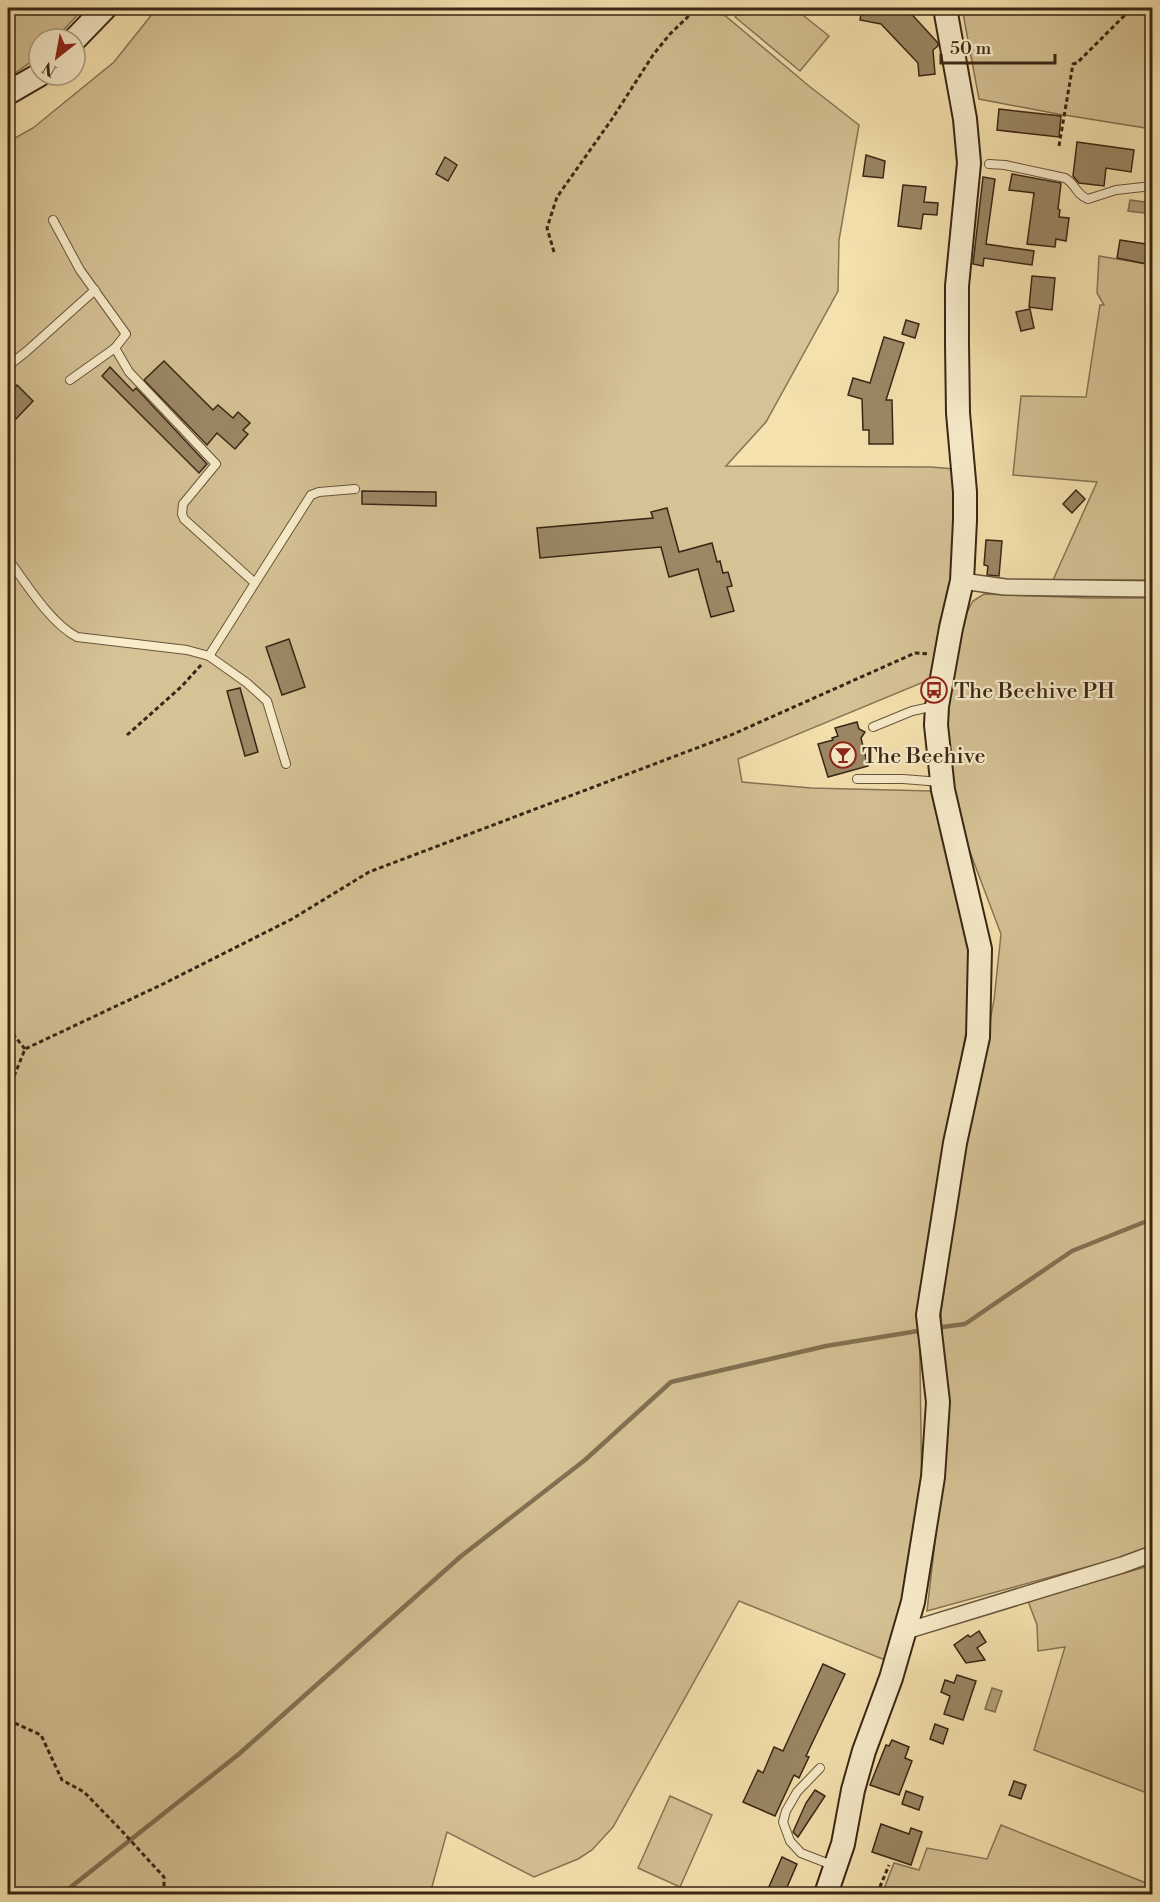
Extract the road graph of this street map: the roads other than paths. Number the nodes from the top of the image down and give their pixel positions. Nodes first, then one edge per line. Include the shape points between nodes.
1 (105, 8) edge
2 (946, 14) edge
3 (87, 27) edge
4 (27, 82) edge
5 (8, 93) edge
6 (989, 164) dead end
7 (1152, 186) edge
8 (53, 220) dead end
9 (95, 290) junction
10 (114, 348) junction
11 (8, 366) edge
12 (70, 380) dead end
13 (355, 489) dead end
14 (8, 559) edge
15 (962, 581) junction
16 (255, 583) junction
17 (1152, 589) edge
18 (209, 656) junction
19 (937, 706) junction
20 (873, 727) dead end
21 (286, 764) dead end
22 (857, 779) dead end
23 (942, 782) junction
24 (1152, 1554) edge
25 (906, 1631) junction
26 (820, 1768) dead end
27 (835, 1866) junction
28 (826, 1894) edge

1 - 3 street
2 - 15 street via 969,162 957,286 958,413 965,492
4 - 5 street
6 - 7 lane via 1065,178 1078,194 1089,199 1116,189
8 - 9 lane
9 - 10 lane via 126,334
9 - 11 lane
10 - 12 lane
10 - 16 lane via 129,372 216,464 183,504 184,519
13 - 16 lane via 311,495
14 - 18 lane via 55,620 77,637
15 - 17 street via 1005,587
15 - 19 street
16 - 18 lane
18 - 21 lane via 267,701
19 - 20 lane via 912,711
19 - 23 street
22 - 23 lane
23 - 25 street via 980,949 978,1037 955,1143 928,1315 938,1402 933,1477
24 - 25 street
25 - 27 street via 864,1751
26 - 27 lane via 797,1792 783,1822 790,1841 801,1853
27 - 28 street

